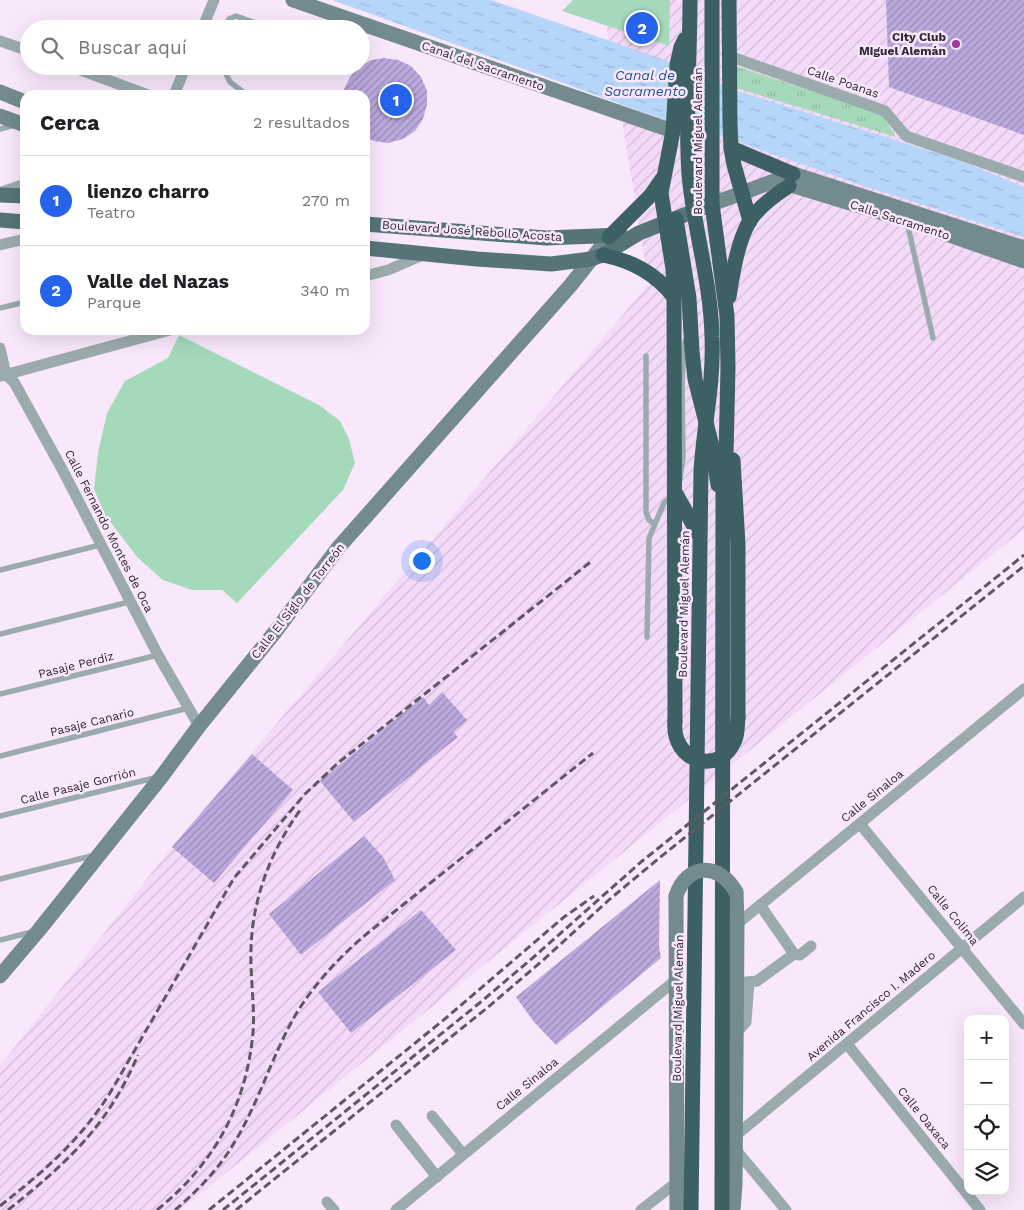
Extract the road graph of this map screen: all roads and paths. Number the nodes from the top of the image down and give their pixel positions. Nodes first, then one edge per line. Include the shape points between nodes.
1 (214, 0) edge
2 (293, 0) edge
3 (712, 0) edge
4 (729, 0) edge
5 (689, 2) edge
6 (206, 20) edge
7 (228, 20) edge
8 (247, 20) edge
9 (351, 20) edge
10 (370, 27) edge
11 (0, 41) edge
12 (20, 48) edge
13 (729, 56) junction
14 (94, 75) edge
15 (182, 75) edge
16 (226, 75) edge
17 (135, 90) edge
18 (176, 90) edge
19 (240, 90) edge
20 (0, 92) edge
21 (20, 100) edge
22 (682, 111) junction
23 (0, 116) edge
24 (20, 123) edge
25 (20, 124) edge
26 (0, 129) edge
27 (673, 132) junction
28 (731, 148) junction
29 (664, 176) junction
30 (1024, 178) edge
31 (791, 180) junction
32 (20, 186) edge
33 (741, 193) junction
34 (0, 194) edge
35 (20, 196) edge
36 (712, 204) junction
37 (694, 211) junction
38 (908, 215) junction
39 (0, 220) edge
40 (671, 221) junction
41 (750, 221) junction
42 (20, 222) edge
43 (370, 224) edge
44 (639, 233) junction
45 (496, 235) junction
46 (609, 237) junction
47 (20, 239) edge
48 (0, 244) edge
49 (370, 248) edge
50 (1024, 248) edge
51 (425, 254) junction
52 (597, 257) junction
53 (498, 260) junction
54 (1024, 261) edge
55 (370, 275) edge
56 (674, 296) junction
57 (20, 303) edge
58 (0, 308) edge
59 (727, 316) junction
60 (691, 317) junction
61 (152, 335) edge
62 (933, 338) dead end
63 (0, 348) edge
64 (646, 356) dead end
65 (3, 376) edge
66 (728, 415) junction
67 (706, 419) junction
68 (675, 493) junction
69 (723, 521) junction
70 (655, 524) junction
71 (700, 538) junction
72 (100, 545) junction
73 (0, 570) edge
74 (129, 602) junction
75 (0, 634) edge
76 (647, 637) dead end
77 (158, 655) junction
78 (1024, 689) edge
79 (0, 694) edge
80 (188, 708) junction
81 (198, 726) junction
82 (0, 756) edge
83 (162, 776) junction
84 (0, 816) edge
85 (860, 824) junction
86 (99, 854) junction
87 (0, 879) edge
88 (1024, 897) edge
89 (760, 905) junction
90 (737, 924) junction
91 (39, 930) junction
92 (0, 940) edge
93 (811, 946) dead end
94 (962, 948) junction
95 (794, 954) junction
96 (0, 976) edge
97 (677, 979) junction
98 (743, 982) junction
99 (1024, 1024) edge
100 (847, 1044) junction
101 (432, 1116) dead end
102 (396, 1125) dead end
103 (735, 1143) junction
104 (463, 1154) junction
105 (437, 1176) junction
106 (677, 1182) junction
107 (396, 1210) edge
108 (641, 1210) edge
109 (677, 1210) edge
110 (691, 1210) edge
111 (722, 1210) edge
112 (734, 1210) edge
113 (786, 1210) edge
114 (980, 1210) edge

1 - 6 street
2 - 9 street, Canal del Sacramento
3 - 36 highway, Boulevard Miguel Alemán
4 - 13 highway
5 - 22 highway, Boulevard Miguel Alemán
7 - 8 lane via 236,16
10 - 27 street, Canal del Sacramento
11 - 12 street
13 - 28 highway
13 - 30 street, Calle Poanas via 885,111 906,136
14 - 17 street
15 - 18 street
16 - 19 lane
20 - 21 street
22 - 27 highway
22 - 37 highway, Boulevard Miguel Alemán
23 - 24 street
25 - 26 lane
27 - 29 highway
28 - 31 highway
28 - 33 highway
29 - 40 highway via 661,193
29 - 46 highway
31 - 33 street via 775,180
31 - 38 street, Calle Sacramento
31 - 41 highway
32 - 34 street
33 - 36 street
33 - 41 highway
34 - 35 main road
36 - 37 main road, Boulevard José Rebollo Acosta
36 - 59 highway, Boulevard Miguel Alemán
37 - 40 main road, Boulevard José Rebollo Acosta
37 - 67 highway, Boulevard Miguel Alemán via 712,335 712,374
38 - 50 street, Calle Sacramento
38 - 54 street, Calle Sacramento
38 - 62 lane
39 - 42 main road
40 - 44 main road, Boulevard José Rebollo Acosta
40 - 56 highway
40 - 60 highway
41 - 59 highway via 735,266
43 - 45 main road, Boulevard José Rebollo Acosta
44 - 46 main road, Boulevard José Rebollo Acosta
44 - 52 main road, Boulevard José Rebollo Acosta
45 - 46 main road, Boulevard José Rebollo Acosta
45 - 53 main road
46 - 52 street, Calle El Siglo de Torreón
47 - 48 street
49 - 51 main road, Boulevard José Rebollo Acosta
51 - 53 main road, Boulevard José Rebollo Acosta
51 - 55 street
52 - 53 main road, Boulevard José Rebollo Acosta via 551,264
52 - 56 highway via 624,260 643,269
52 - 81 street, Calle El Siglo de Torreón via 338,548
56 - 68 highway
57 - 58 lane
59 - 66 highway, Boulevard Miguel Alemán
60 - 67 highway via 695,379
60 - 68 lane via 683,363 683,466
61 - 65 street
63 - 65 street, Calle Fernando Montes de Oca
64 - 70 lane via 646,512
65 - 72 street, Calle Fernando Montes de Oca via 14,382
66 - 68 highway, bridge via 738,536 738,718 735,740 730,749 712,760 691,758 676,742 674,732
66 - 69 highway, Boulevard Miguel Alemán
67 - 69 highway
67 - 71 highway, Boulevard Miguel Alemán
68 - 70 lane via 664,503
68 - 71 highway
69 - 111 highway, Boulevard Miguel Alemán
70 - 76 lane via 649,538
71 - 110 highway, Boulevard Miguel Alemán
72 - 73 lane
72 - 74 street, Calle Fernando Montes de Oca
74 - 75 lane
74 - 77 street, Calle Fernando Montes de Oca
77 - 79 lane, Pasaje Perdiz
77 - 80 street, Calle Fernando Montes de Oca
78 - 85 street, Calle Sinaloa
80 - 81 street, Calle Fernando Montes de Oca
80 - 82 lane, Pasaje Canario
81 - 83 street, Calle El Siglo de Torreón
83 - 84 lane, Calle Pasaje Gorrión
83 - 86 street, Calle El Siglo de Torreón
85 - 89 street, Calle Sinaloa
85 - 94 street, Calle Colima
86 - 87 lane
86 - 91 street, Calle El Siglo de Torreón
88 - 94 street, Avenida Francisco I. Madero
89 - 90 street, Calle Sinaloa
89 - 95 street
90 - 97 street, bridge via 736,892 730,882 724,876 707,870 690,875 676,896
90 - 98 street
91 - 92 lane
91 - 96 street, Calle El Siglo de Torreón
93 - 95 street via 800,955
94 - 99 street, Calle Colima
94 - 100 street, Avenida Francisco I. Madero
95 - 98 street via 757,980
97 - 104 street, Calle Sinaloa
97 - 106 street
98 - 103 street via 736,1033
100 - 103 street, Avenida Francisco I. Madero
100 - 114 street, Calle Oaxaca
101 - 104 street
102 - 105 street
103 - 112 street
103 - 113 street
104 - 105 street, Calle Sinaloa
105 - 107 street, Calle Sinaloa
106 - 108 street
106 - 109 street

